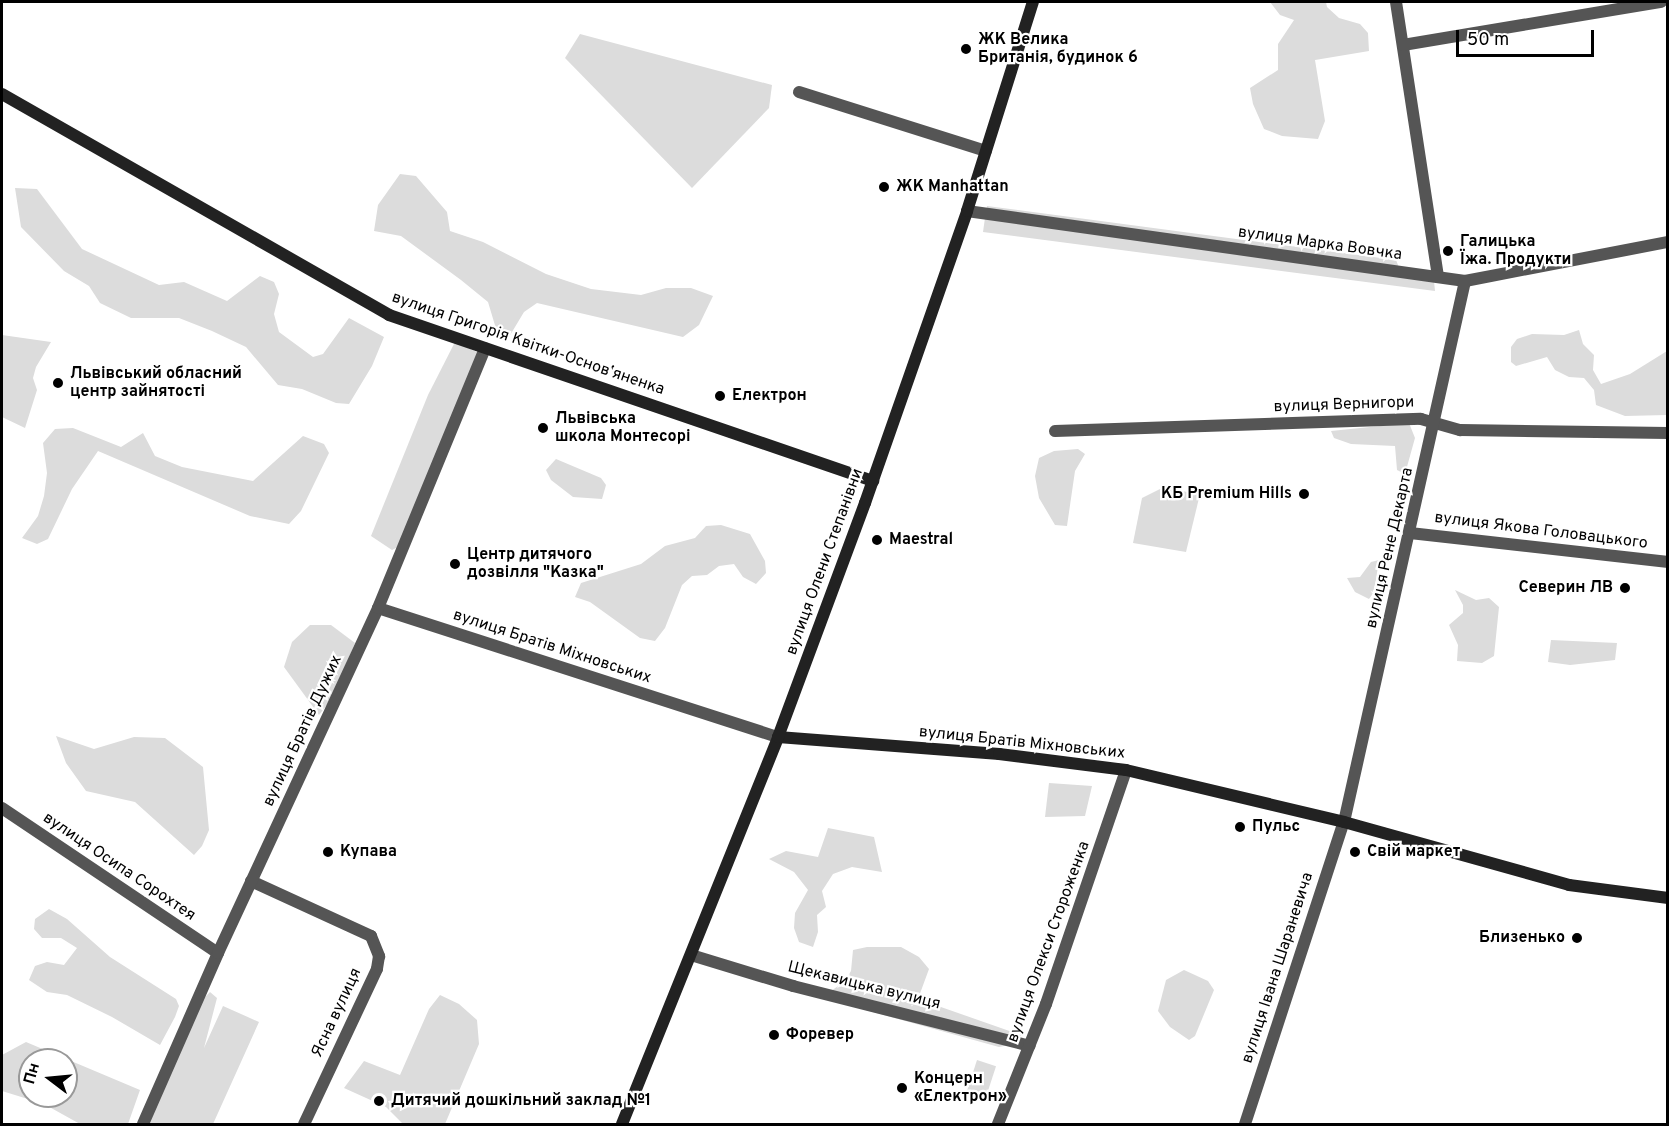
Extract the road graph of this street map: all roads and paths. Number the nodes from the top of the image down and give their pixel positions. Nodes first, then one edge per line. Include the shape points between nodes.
1 (1033, 2) edge
2 (1396, 2) edge
3 (1661, 2) edge
4 (1403, 45) junction
5 (799, 92) dead end
6 (2, 94) edge
7 (986, 151) junction
8 (967, 211) junction
9 (1668, 242) edge
10 (1438, 278) junction
11 (1465, 281) junction
12 (485, 348) junction
13 (1436, 423) junction
14 (1056, 431) dead end
15 (1668, 433) edge
16 (873, 481) junction
17 (1410, 533) junction
18 (1668, 562) edge
19 (378, 608) junction
20 (778, 737) junction
21 (1126, 770) junction
22 (2, 808) edge
23 (1344, 822) junction
24 (251, 881) junction
25 (1668, 898) edge
26 (218, 953) junction
27 (691, 955) junction
28 (1030, 1046) junction
29 (143, 1125) edge
30 (304, 1125) edge
31 (622, 1125) edge
32 (998, 1125) edge
33 (1245, 1125) edge

1 - 7 street, вулиця Олени Степанівни
2 - 4 street
3 - 4 street
4 - 10 street
5 - 7 street
6 - 12 street, вулиця Григорія Квітки-Основʼяненка via 389,315
7 - 8 street, вулиця Олени Степанівни
8 - 10 street, вулиця Марка Вовчка
8 - 16 street, вулиця Олени Степанівни
9 - 11 street, вулиця Марка Вовчка
10 - 11 street, вулиця Марка Вовчка
11 - 13 street, вулиця Рене Декарта
12 - 16 street, вулиця Григорія Квітки-Основʼяненка
12 - 19 street, вулиця Братів Дужих
13 - 14 street, вулиця Вернигори via 1421,419
13 - 15 street, вулиця Вернигори via 1460,430
13 - 17 street, вулиця Рене Декарта
16 - 20 street, вулиця Олени Степанівни
17 - 18 street, вулиця Якова Головацького
17 - 23 street, вулиця Рене Декарта
19 - 20 street, вулиця Братів Міхновських
19 - 24 street, вулиця Братів Дужих
20 - 21 street, вулиця Братів Міхновських via 999,754
20 - 27 street, вулиця Олени Степанівни
21 - 23 street, вулиця Братів Міхновських
21 - 28 street, вулиця Олекси Стороженка
22 - 26 street, вулиця Осипа Сорохтея
23 - 25 street, вулиця Братів Міхновських via 1569,885
23 - 33 street, вулиця Івана Шараневича
24 - 26 street, вулиця Братів Дужих
24 - 30 street, Ясна вулиця via 371,936 379,956 377,969
26 - 29 street, вулиця Братів Дужих
27 - 28 street, Щекавицька вулиця via 793,986
27 - 31 street, вулиця Олени Степанівни
28 - 32 street, вулиця Олекси Стороженка

